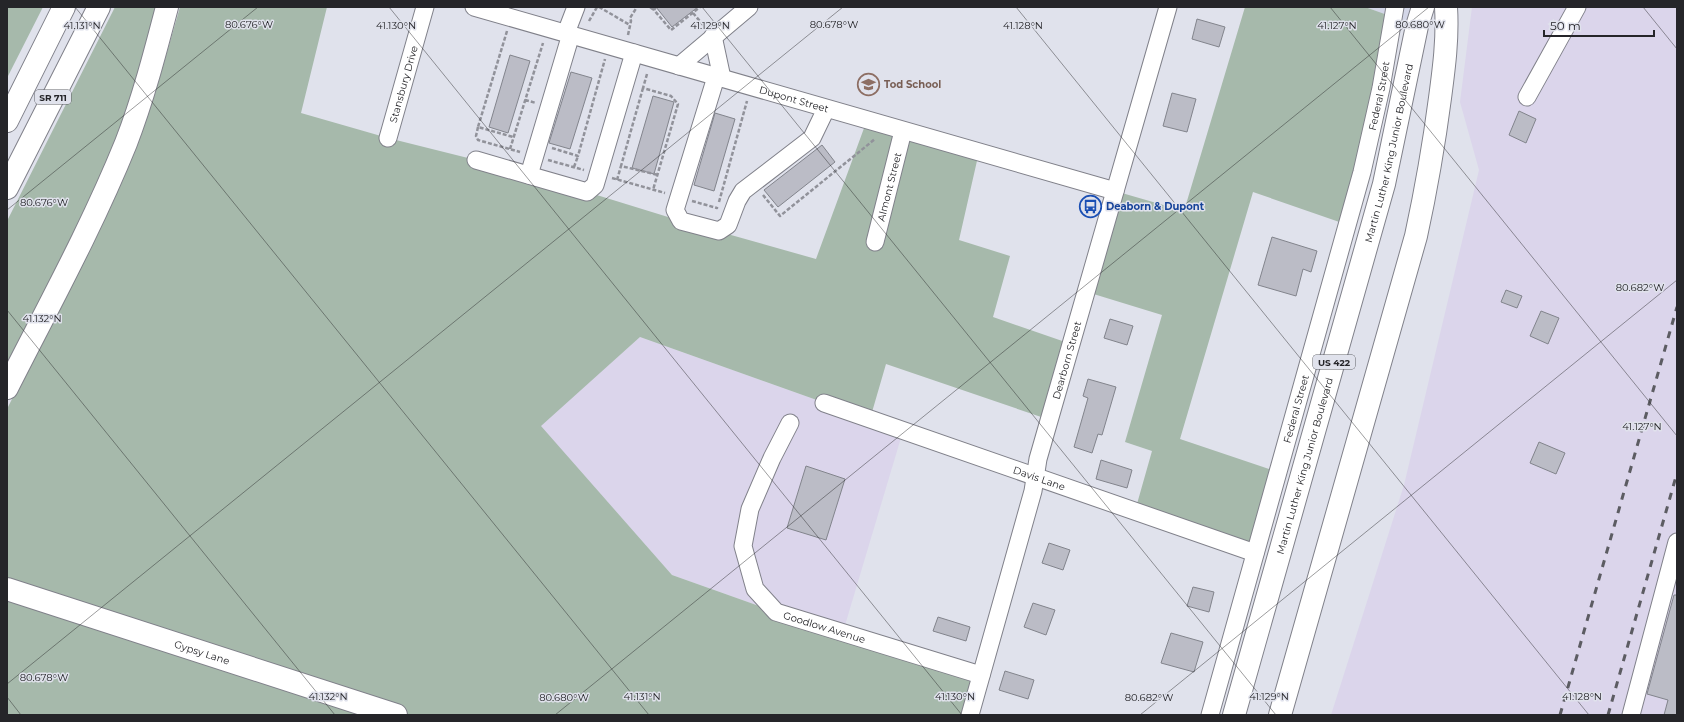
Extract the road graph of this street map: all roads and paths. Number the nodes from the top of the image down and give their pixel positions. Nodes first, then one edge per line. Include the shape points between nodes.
1 (64, 7) edge
2 (99, 7) edge
3 (167, 7) edge
4 (425, 7) edge
5 (474, 7) edge
6 (576, 7) edge
7 (598, 7) edge
8 (637, 7) edge
9 (650, 7) edge
10 (700, 7) edge
11 (749, 7) edge
12 (1168, 7) edge
13 (1395, 7) edge
14 (1423, 7) edge
15 (1446, 7) edge
16 (1577, 7) edge
17 (655, 8) edge
18 (511, 18) junction
19 (630, 25) junction
20 (548, 28) junction
21 (574, 31) junction
22 (713, 36) junction
23 (631, 45) junction
24 (609, 46) junction
25 (679, 66) junction
26 (647, 74) dead end
27 (719, 77) junction
28 (752, 87) junction
29 (643, 88) junction
30 (1527, 97) dead end
31 (525, 100) junction
32 (536, 103) dead end
33 (826, 109) junction
34 (7, 121) edge
35 (478, 127) junction
36 (903, 131) junction
37 (513, 137) junction
38 (388, 138) dead end
39 (875, 140) dead end
40 (510, 149) junction
41 (540, 151) junction
42 (578, 156) junction
43 (476, 160) dead end
44 (621, 166) junction
45 (574, 167) junction
46 (598, 174) junction
47 (529, 175) junction
48 (658, 175) junction
49 (617, 180) junction
50 (7, 188) edge
51 (653, 190) junction
52 (1115, 191) junction
53 (762, 195) dead end
54 (679, 198) junction
55 (875, 242) dead end
56 (7, 388) edge
57 (824, 403) dead end
58 (790, 423) dead end
59 (1035, 477) junction
60 (1677, 542) edge
61 (1255, 553) junction
62 (7, 589) edge
63 (981, 675) junction
64 (396, 715) edge
65 (970, 715) edge
66 (1210, 715) edge
67 (1234, 715) edge
68 (1280, 715) edge
69 (1631, 715) edge

1 - 34 main road, SR 711
2 - 50 main road, SR 711
3 - 56 main road via 146,86 126,143 76,253
4 - 38 street, Stansbury Drive
5 - 18 street, Dupont Street
6 - 21 street
7 - 19 path
7 - 21 path
8 - 19 path via 630,18
9 - 17 path
10 - 17 path via 671,30
11 - 22 street
12 - 52 street, Dearborn Street
13 - 61 street, Federal Street via 1362,172
14 - 67 main road, Martin Luther King Junior Boulevard / US 422 via 1384,184
15 - 68 main road via 1445,57 1433,149 1416,236
16 - 30 street
18 - 20 street, Dupont Street
18 - 35 path
19 - 23 path
20 - 21 street, Dupont Street
20 - 31 path
21 - 24 street, Dupont Street
21 - 41 street
22 - 25 street
22 - 27 street
23 - 24 street, Dupont Street
23 - 25 street, Dupont Street
23 - 46 street
24 - 42 path
25 - 27 street, Dupont Street
26 - 29 path
27 - 28 street, Dupont Street
27 - 54 street
28 - 33 street, Dupont Street
28 - 54 path via 717,208
29 - 44 path
29 - 48 path via 671,96 678,104
31 - 32 path
31 - 37 path
33 - 36 street, Dupont Street
33 - 54 street via 812,138 743,191 728,225 719,231 681,221 675,210
35 - 37 path
35 - 40 path via 478,140
36 - 52 street, Dupont Street
36 - 55 street, Almont Street
37 - 40 path
39 - 53 path via 780,216
40 - 41 path
41 - 42 path
41 - 45 path
41 - 47 street
42 - 45 path
43 - 47 street
44 - 48 path
44 - 49 path
45 - 46 path
46 - 47 street via 595,184 587,192
46 - 49 path
48 - 51 path
49 - 51 path
51 - 54 path
52 - 59 street, Dearborn Street
57 - 59 street, Davis Lane
58 - 63 street, Goodlow Avenue via 750,509 743,546 755,589 776,612
59 - 61 street, Davis Lane
59 - 63 street, Dearborn Street
60 - 69 street
61 - 66 street, Federal Street
62 - 64 main road, Gypsy Lane
63 - 65 street, Dearborn Street

